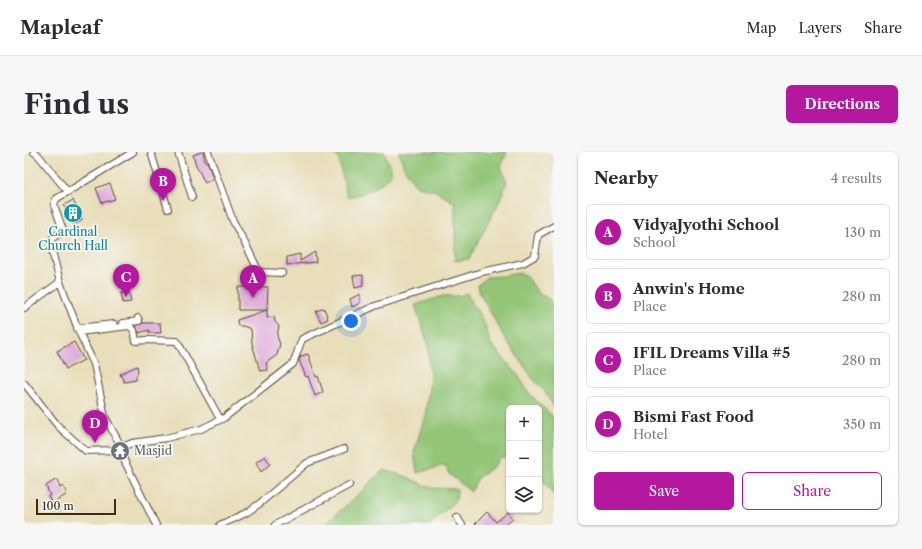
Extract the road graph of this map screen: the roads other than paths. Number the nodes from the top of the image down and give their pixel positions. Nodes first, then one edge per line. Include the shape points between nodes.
1 (34, 152) edge
2 (133, 152) edge
3 (151, 152) edge
4 (178, 152) edge
5 (208, 152) edge
6 (68, 192) junction
7 (192, 197) dead end
8 (168, 209) dead end
9 (554, 226) edge
10 (282, 273) dead end
11 (60, 282) junction
12 (24, 308) edge
13 (138, 318) dead end
14 (129, 324) junction
15 (78, 330) junction
16 (25, 386) edge
17 (220, 419) junction
18 (122, 448) junction
19 (344, 449) dead end
20 (115, 450) junction
21 (349, 485) dead end
22 (457, 517) dead end
23 (156, 525) edge
24 (220, 525) edge
25 (274, 525) edge
26 (462, 525) edge

1 - 6 street
2 - 6 street
3 - 8 street
4 - 7 street
5 - 10 street via 233,221 259,272
6 - 11 street via 56,199 54,205 63,230 50,243
9 - 17 street via 538,235 534,256 523,264 482,272 375,306 302,338 293,364
11 - 12 street
11 - 15 street
13 - 14 street via 139,321
14 - 15 street
14 - 17 street via 134,330 136,341 177,341
15 - 18 street via 94,364 105,417
16 - 20 street via 58,426 86,451
17 - 18 street via 201,429 132,443
18 - 20 street
19 - 24 street via 307,463 259,504
20 - 23 street via 122,456
21 - 25 street
22 - 26 street

